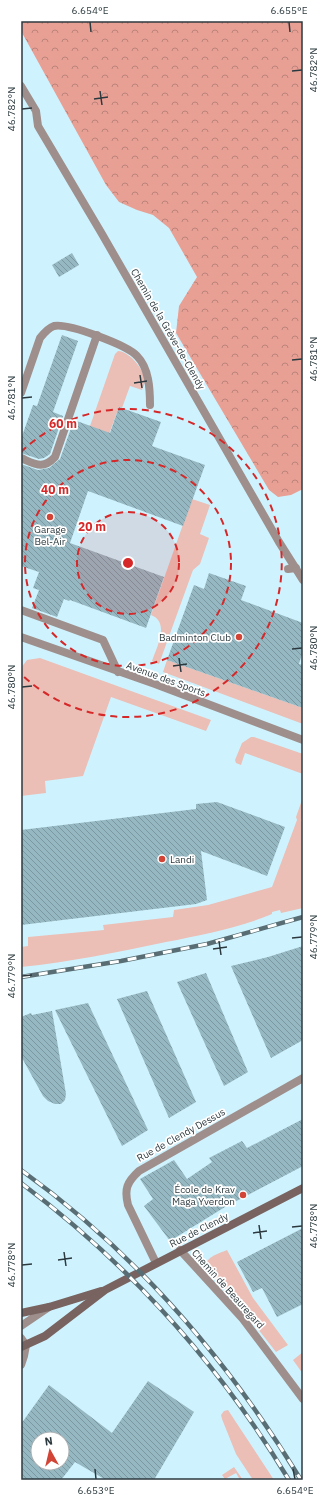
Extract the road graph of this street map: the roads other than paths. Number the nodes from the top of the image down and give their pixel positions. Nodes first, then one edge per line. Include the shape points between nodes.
1 (21, 86) edge
2 (97, 335) junction
3 (21, 393) edge
4 (150, 405) dead end
5 (21, 458) edge
6 (303, 580) edge
7 (21, 610) edge
8 (21, 637) edge
9 (118, 672) junction
10 (303, 740) edge
11 (303, 1078) edge
12 (303, 1188) edge
13 (180, 1250) junction
14 (156, 1263) junction
15 (105, 1290) junction
16 (49, 1307) junction
17 (21, 1313) edge
18 (21, 1326) edge
19 (21, 1338) edge
20 (23, 1346) edge
21 (21, 1365) edge
22 (303, 1399) edge

1 - 6 street, Chemin de la Grève-de-Clendy via 36,111 38,126 292,568
2 - 3 street via 67,327 54,326 46,331 40,338
2 - 4 street via 125,346 138,356 148,379
2 - 5 street via 55,457 38,465
7 - 9 street via 103,640
8 - 9 street, Avenue des Sports
9 - 10 street, Avenue des Sports
11 - 14 street, Rue de Clendy Dessus via 138,1171 131,1178 125,1195
12 - 13 main road, Rue de Clendy
13 - 14 main road, Rue de Clendy
13 - 22 street, Chemin de Beauregard via 243,1318
14 - 15 main road, Rue de Clendy
15 - 16 main road, Rue de Clendy
15 - 20 main road, Rue de Clendy via 45,1336
16 - 17 main road, Rue de Clendy
16 - 18 street
19 - 20 street
20 - 21 street via 24,1356

